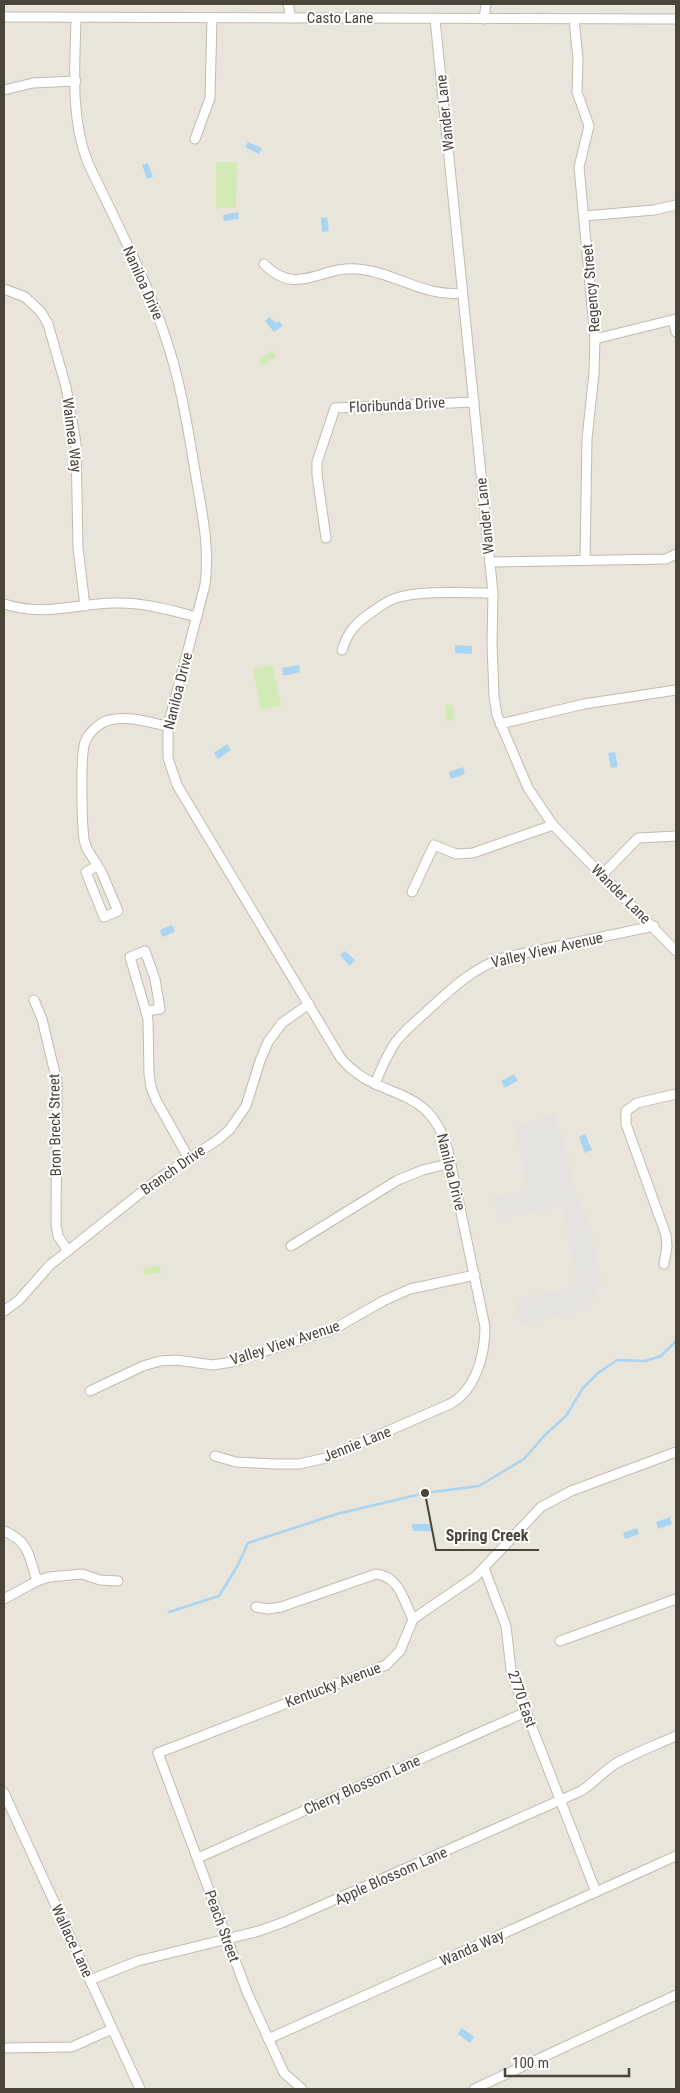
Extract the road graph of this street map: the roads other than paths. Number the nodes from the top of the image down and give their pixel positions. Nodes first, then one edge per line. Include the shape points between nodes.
1 (288, 4) edge
2 (486, 4) edge
3 (4, 17) edge
4 (76, 18) junction
5 (212, 18) junction
6 (291, 18) junction
7 (484, 18) junction
8 (435, 19) junction
9 (574, 19) junction
10 (676, 19) edge
11 (76, 81) junction
12 (4, 90) edge
13 (195, 139) dead end
14 (676, 205) edge
15 (584, 216) junction
16 (264, 264) dead end
17 (4, 289) edge
18 (462, 293) junction
19 (675, 319) edge
20 (676, 332) edge
21 (595, 340) junction
22 (474, 402) junction
23 (326, 538) dead end
24 (676, 554) edge
25 (585, 560) junction
26 (490, 562) junction
27 (493, 593) junction
28 (4, 605) edge
29 (85, 606) junction
30 (197, 617) junction
31 (342, 650) dead end
32 (676, 690) edge
33 (500, 724) junction
34 (168, 726) junction
35 (553, 825) junction
36 (676, 836) edge
37 (97, 866) junction
38 (602, 875) junction
39 (412, 892) dead end
40 (654, 926) junction
41 (676, 951) edge
42 (34, 1000) dead end
43 (309, 1004) junction
44 (148, 1015) junction
45 (375, 1084) junction
46 (676, 1094) edge
47 (188, 1157) junction
48 (451, 1163) junction
49 (291, 1246) dead end
50 (68, 1251) junction
51 (664, 1264) dead end
52 (475, 1274) junction
53 (4, 1311) edge
54 (90, 1391) dead end
55 (462, 1395) joint
56 (676, 1452) edge
57 (215, 1456) dead end
58 (4, 1531) edge
59 (484, 1568) junction
60 (37, 1581) junction
61 (118, 1581) dead end
62 (4, 1599) edge
63 (676, 1599) edge
64 (256, 1607) dead end
65 (413, 1619) junction
66 (560, 1641) dead end
67 (526, 1712) junction
68 (676, 1736) edge
69 (158, 1753) joint
70 (4, 1793) edge
71 (560, 1800) junction
72 (676, 1856) edge
73 (198, 1858) junction
74 (596, 1892) junction
75 (226, 1938) junction
76 (90, 1980) junction
77 (676, 1995) edge
78 (112, 2029) junction
79 (268, 2039) junction
80 (4, 2048) edge
81 (140, 2089) edge
82 (302, 2089) edge
83 (474, 2089) edge

1 - 6 street
2 - 7 street
3 - 4 street, Casto Lane
4 - 5 street, Casto Lane
4 - 11 street, Naniloa Drive
5 - 6 street, Casto Lane
5 - 13 street via 210,98
6 - 8 street, Casto Lane
7 - 8 street, Casto Lane
7 - 9 street, Casto Lane
8 - 18 street, Wander Lane
9 - 10 street, Casto Lane
9 - 15 street, Regency Street via 578,59 576,88 589,130 579,167
11 - 12 street via 33,82
11 - 30 street, Naniloa Drive via 77,116 84,152 157,314 183,401 207,545 205,586
14 - 15 street
15 - 21 street, Regency Street
16 - 18 street via 276,275 289,279 359,269 440,293
17 - 29 street, Waimea Way via 25,296 41,312 48,324 66,387 76,443 78,548
18 - 22 street, Wander Lane
19 - 20 street
19 - 21 street
21 - 25 street, Regency Street via 587,439
22 - 23 street, Floribunda Drive via 335,408 317,462
22 - 26 street, Wander Lane
24 - 25 street via 666,559
25 - 26 street
26 - 27 street, Wander Lane
27 - 31 street via 396,598 360,620 349,632
27 - 33 street, Wander Lane via 494,696
28 - 29 street via 42,611
29 - 30 street via 137,604
30 - 34 street, Naniloa Drive
32 - 33 street via 584,704
33 - 35 street, Wander Lane via 528,788
34 - 37 street via 119,718 102,723 90,734 84,751 84,833 87,849
34 - 43 street, Naniloa Drive via 168,758 178,785
35 - 38 street, Wander Lane
35 - 39 street via 473,853 456,854 434,845
36 - 38 street via 638,838
37 - 37 street via 86,872 104,917 118,911
38 - 40 street, Wander Lane
40 - 41 street, Wander Lane
40 - 45 street, Valley View Avenue via 506,957 473,972 405,1032 394,1045
42 - 50 street, Bron Breck Street via 56,1076 56,1224 58,1236
43 - 45 street, Naniloa Drive via 346,1064
43 - 47 street, Branch Drive via 282,1023 268,1042 246,1106 235,1124
44 - 44 street via 130,957 145,951 155,979 160,1009
44 - 47 street via 152,1087
45 - 48 street, Naniloa Drive via 406,1095 427,1110 443,1134
46 - 51 street via 637,1104 626,1111 626,1124 666,1235
47 - 50 street, Branch Drive
48 - 49 street via 398,1180
48 - 52 street, Naniloa Drive
50 - 53 street, Branch Drive
52 - 54 street, Valley View Avenue via 404,1291 334,1329 232,1362 213,1365 160,1361
52 - 55 street, Naniloa Drive via 484,1319 484,1343 482,1359
55 - 57 street, Jennie Lane via 450,1404 326,1458 299,1464 275,1464 236,1462
56 - 59 street via 549,1502 533,1514
58 - 60 street via 25,1546
59 - 65 street
59 - 67 street, 2770 East via 504,1615 511,1670
60 - 61 street via 78,1574
60 - 62 street
63 - 66 street
64 - 65 street via 282,1607 376,1574 391,1578 396,1584
65 - 69 street, Kentucky Avenue via 400,1651 386,1665
67 - 71 street, 2770 East
67 - 73 street, Cherry Blossom Lane
68 - 71 street, Apple Blossom Lane via 626,1758 592,1784
69 - 73 street, Peach Street
70 - 76 street, Wallace Lane
71 - 74 street, 2770 East
71 - 75 street, Apple Blossom Lane via 308,1913 259,1931
72 - 74 street, Wanda Way
73 - 75 street, Peach Street
74 - 79 street, Wanda Way
75 - 76 street, Apple Blossom Lane via 138,1961
75 - 79 street, Peach Street
76 - 78 street, Wallace Lane
77 - 83 street
78 - 80 street via 72,2047
78 - 81 street, Wallace Lane
79 - 82 street, Peach Street via 284,2073

